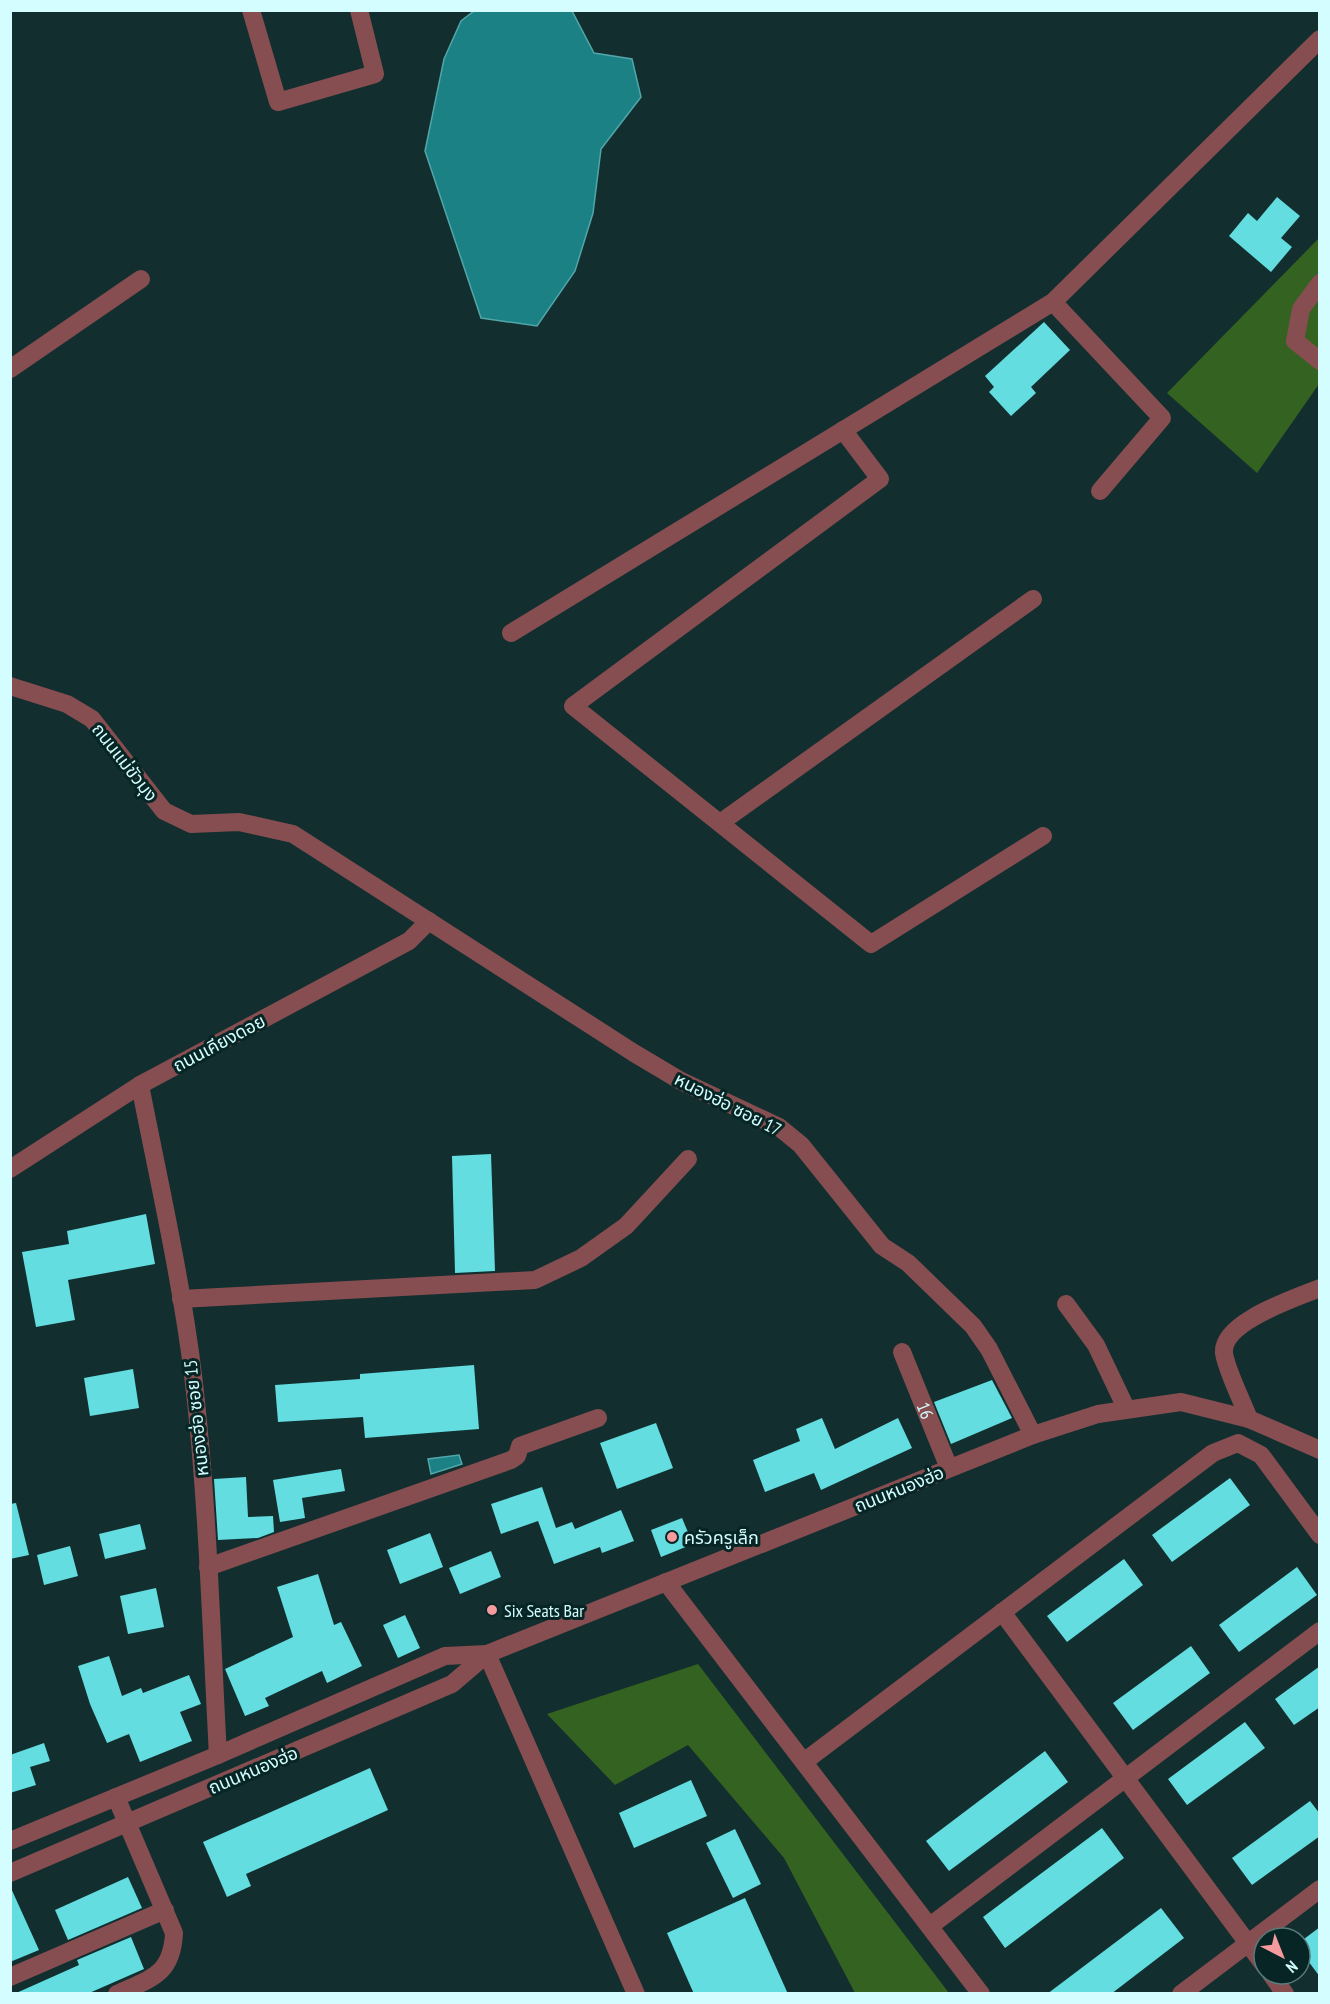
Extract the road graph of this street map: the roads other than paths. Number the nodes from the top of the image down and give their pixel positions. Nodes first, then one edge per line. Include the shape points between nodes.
1 (251, 10) edge
2 (359, 10) edge
3 (1320, 39) edge
4 (141, 279) dead end
5 (1320, 283) edge
6 (1053, 302) junction
7 (1320, 362) edge
8 (10, 369) edge
9 (843, 430) junction
10 (1100, 491) dead end
11 (1033, 599) dead end
12 (511, 633) dead end
13 (10, 686) edge
14 (720, 823) junction
15 (1043, 836) dead end
16 (429, 921) junction
17 (140, 1086) junction
18 (688, 1159) dead end
19 (10, 1169) edge
20 (1320, 1288) edge
21 (181, 1299) junction
22 (1066, 1304) dead end
23 (902, 1352) dead end
24 (1126, 1407) junction
25 (598, 1418) dead end
26 (1249, 1419) junction
27 (1033, 1435) junction
28 (1320, 1450) edge
29 (949, 1468) junction
30 (1320, 1535) edge
31 (208, 1567) junction
32 (666, 1582) junction
33 (1002, 1612) junction
34 (1320, 1631) edge
35 (487, 1654) junction
36 (218, 1755) junction
37 (805, 1761) junction
38 (1125, 1778) junction
39 (116, 1797) junction
40 (128, 1824) junction
41 (10, 1841) edge
42 (10, 1873) edge
43 (1320, 1889) edge
44 (165, 1910) junction
45 (930, 1926) junction
46 (1248, 1943) junction
47 (1252, 1948) edge
48 (10, 1977) edge
49 (117, 1994) edge
50 (636, 1994) edge
51 (981, 1994) edge
52 (1181, 1994) edge

1 - 2 street via 278,102 375,74
3 - 6 street
4 - 8 street
5 - 7 street via 1301,309 1296,341
6 - 9 street
6 - 10 street via 1162,418
9 - 12 street
9 - 14 street via 880,479 573,706
11 - 14 street
13 - 16 street, ถนนแม่ขัวมุง via 67,704 92,719 164,811 191,824 239,822 293,834
14 - 15 street via 871,944
16 - 17 street, ถนนเคียงดอย via 409,941
16 - 27 street, หนองฮ่อ ซอย 17 via 634,1053 681,1081 779,1127 801,1145 882,1246 908,1263 973,1326
17 - 19 street, ถนนเคียงดอย
17 - 21 street, หนองฮ่อ ซอย 15
18 - 21 street via 626,1226 581,1258 535,1281
20 - 26 street via 1250,1319 1230,1334 1224,1353
21 - 31 street, หนองฮ่อ ซอย 15 via 193,1374
22 - 24 street via 1096,1345
23 - 29 street, 16
24 - 26 street, ถนนหนองฮ่อ via 1181,1401
24 - 27 street, ถนนหนองฮ่อ
25 - 31 street via 520,1446 511,1460
26 - 28 street, ถนนหนองฮ่อ
27 - 29 street, ถนนหนองฮ่อ
29 - 32 street, ถนนหนองฮ่อ
30 - 33 street via 1261,1455 1238,1443 1213,1453
31 - 36 street, หนองฮ่อ ซอย 15
32 - 35 street, ถนนหนองฮ่อ
32 - 37 street
33 - 37 street
33 - 38 street
34 - 38 street
35 - 36 street, ถนนหนองฮ่อ via 445,1656
35 - 40 street, ถนนหนองฮ่อ via 452,1684
35 - 50 street
36 - 39 street, ถนนหนองฮ่อ
37 - 45 street
38 - 45 street
38 - 46 street
39 - 40 street
39 - 41 street, ถนนหนองฮ่อ
40 - 42 street, ถนนหนองฮ่อ
40 - 44 street
43 - 46 street
44 - 48 street
44 - 49 street via 174,1933 173,1952 164,1969
45 - 51 street
46 - 47 street
46 - 52 street

